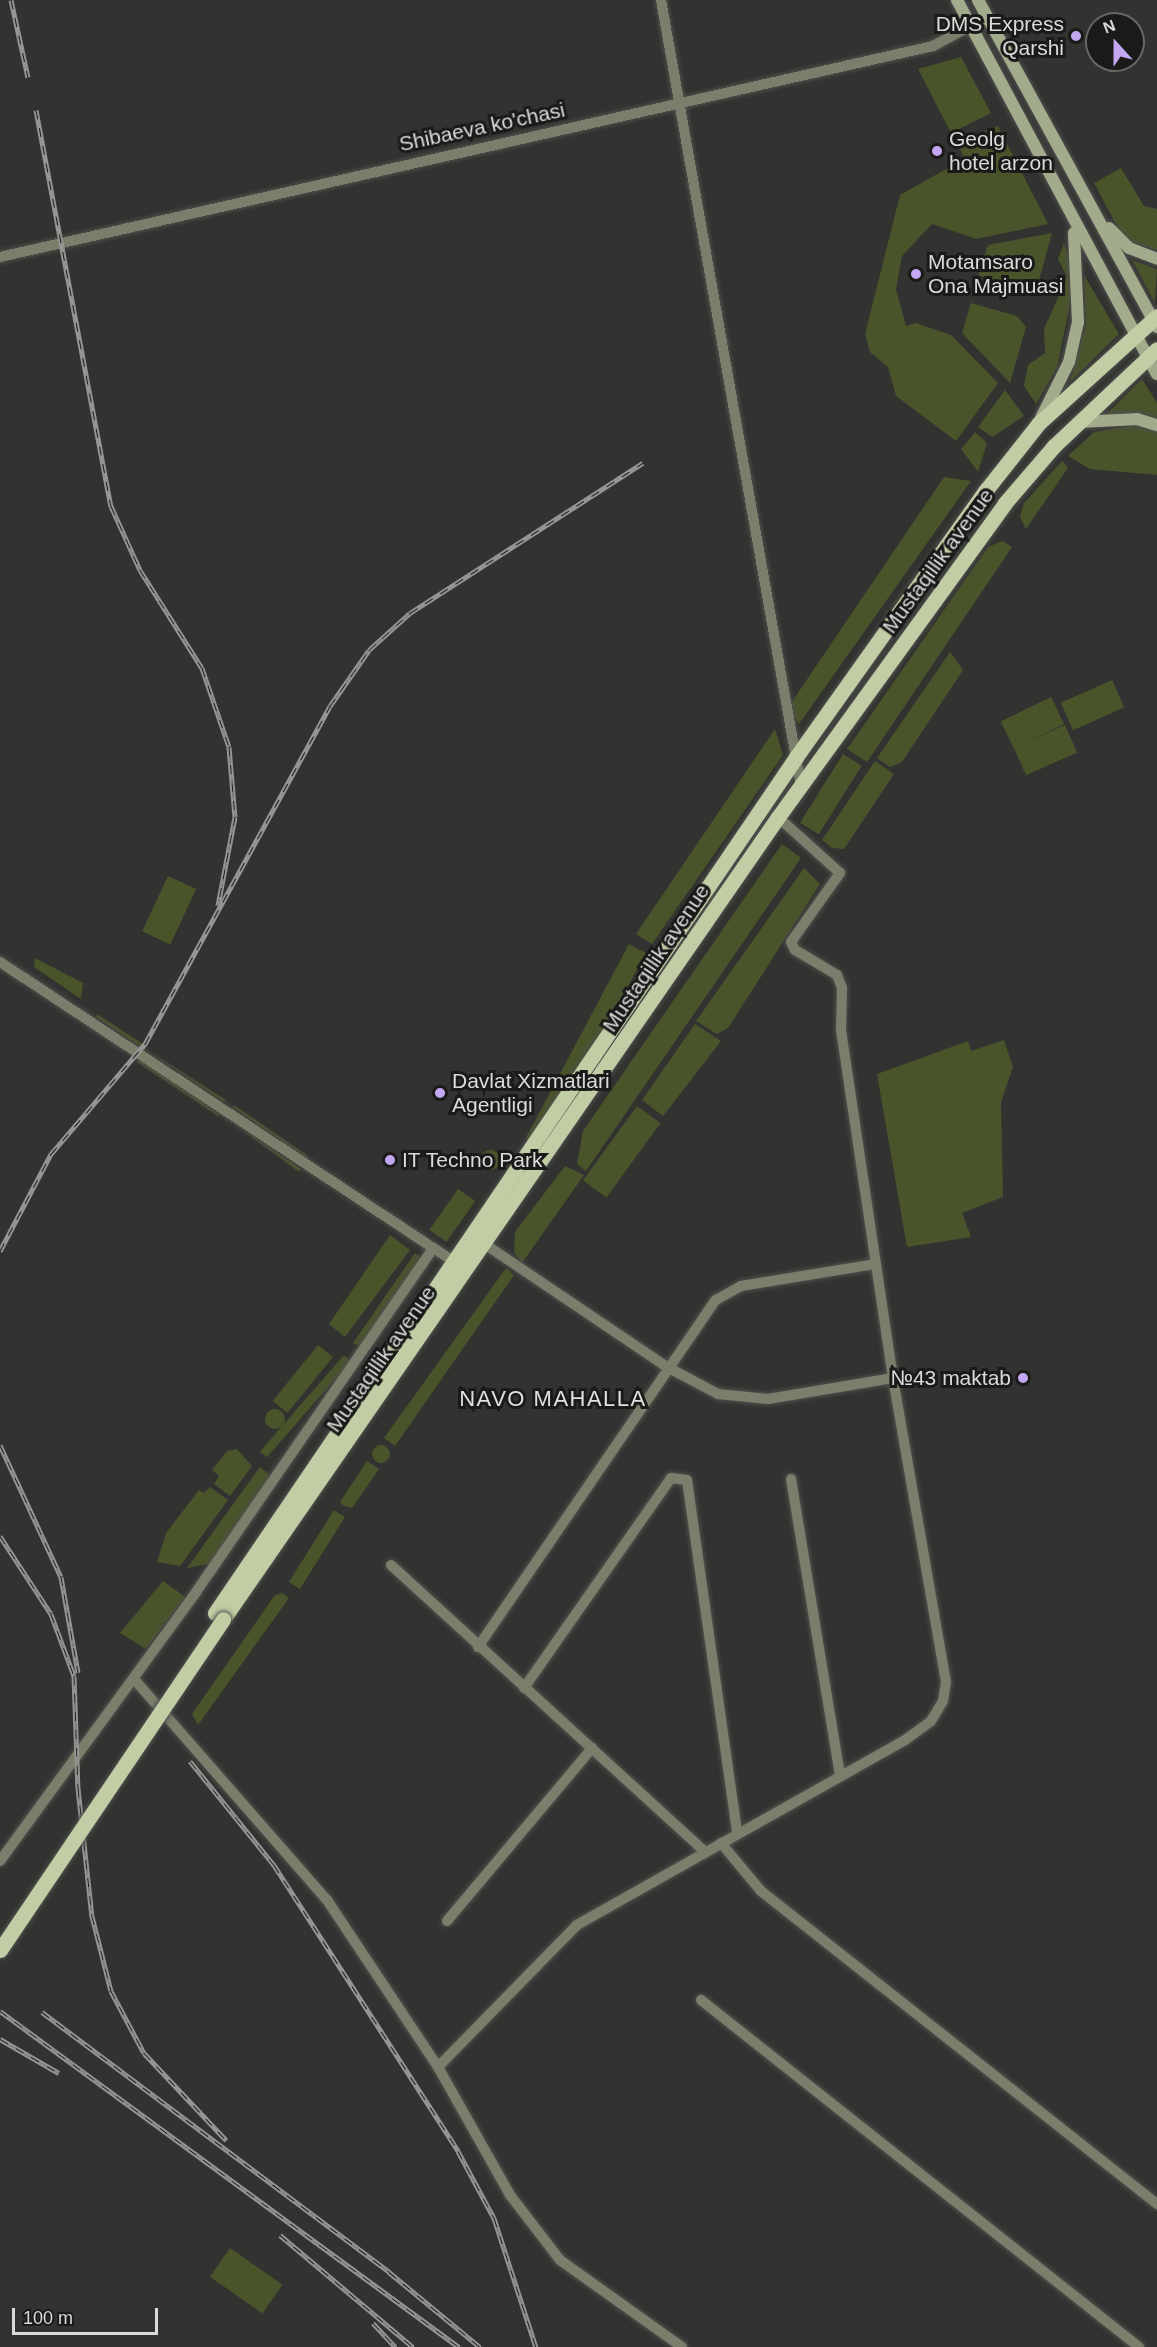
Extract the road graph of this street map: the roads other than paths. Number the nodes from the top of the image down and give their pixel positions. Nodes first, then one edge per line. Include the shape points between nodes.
1 (661, 0) edge
2 (957, 0) edge
3 (978, 0) edge
4 (987, 16) junction
5 (969, 27) junction
6 (679, 104) junction
7 (1097, 216) junction
8 (1073, 223) junction
9 (0, 257) edge
10 (1157, 260) edge
11 (1156, 321) edge
12 (1135, 336) junction
13 (1152, 353) edge
14 (1157, 374) edge
15 (1080, 422) junction
16 (1039, 423) junction
17 (1157, 425) edge
18 (796, 757) junction
19 (801, 786) junction
20 (764, 805) junction
21 (778, 817) junction
22 (0, 962) edge
23 (486, 1245) junction
24 (433, 1249) junction
25 (453, 1261) junction
26 (876, 1264) junction
27 (667, 1367) junction
28 (893, 1378) junction
29 (372, 1380) junction
30 (386, 1389) junction
31 (791, 1479) dead end
32 (391, 1565) dead end
33 (219, 1616) junction
34 (477, 1647) junction
35 (134, 1679) junction
36 (524, 1688) junction
37 (592, 1748) junction
38 (840, 1774) junction
39 (737, 1833) junction
40 (721, 1843) junction
41 (705, 1852) junction
42 (0, 1861) edge
43 (447, 1921) dead end
44 (0, 1932) edge
45 (0, 1950) edge
46 (701, 2000) dead end
47 (438, 2067) junction
48 (1157, 2204) edge
49 (682, 2347) edge
50 (1139, 2347) edge

1 - 6 street
2 - 5 main road
3 - 4 main road
4 - 5 street, Shibaeva ko'chasi
4 - 7 main road
5 - 6 street, Shibaeva ko'chasi via 933,46
5 - 8 main road
6 - 9 street, Shibaeva ko'chasi
6 - 18 street
7 - 10 main road via 1129,248
7 - 11 main road
8 - 12 main road
8 - 16 main road via 1078,322 1069,362
11 - 12 main road, Mustaqillik avenue
12 - 13 main road
12 - 16 main road, Mustaqillik avenue
13 - 14 main road
13 - 15 main road, Mustaqillik avenue
15 - 17 main road via 1137,419
15 - 19 main road, Mustaqillik avenue via 1005,503
16 - 18 main road, Mustaqillik avenue
18 - 19 street
18 - 20 main road, Mustaqillik avenue
19 - 21 main road, Mustaqillik avenue
20 - 21 main road
20 - 25 main road, Mustaqillik avenue
21 - 23 main road, Mustaqillik avenue
21 - 26 street via 840,873 791,942 795,950 837,975 842,988 842,1030
22 - 24 street
23 - 27 street
23 - 30 main road, Mustaqillik avenue
24 - 25 street
24 - 35 street
25 - 29 main road, Mustaqillik avenue
26 - 27 street via 741,1286 716,1300
26 - 28 street
27 - 28 street via 718,1394 744,1399
27 - 34 street
28 - 38 street via 946,1682 931,1721
29 - 30 main road
29 - 33 main road, Mustaqillik avenue
30 - 33 main road, Mustaqillik avenue
31 - 38 street
32 - 34 street
33 - 44 main road
33 - 45 main road, bridge
34 - 36 street
35 - 42 street
35 - 47 street via 327,1900
36 - 37 street
36 - 39 street via 671,1479 687,1480
37 - 41 street
37 - 43 street
38 - 39 street
39 - 40 street
40 - 41 street
40 - 48 street via 761,1891
41 - 47 street via 577,1925
46 - 50 street
47 - 49 street via 504,2186 560,2260

